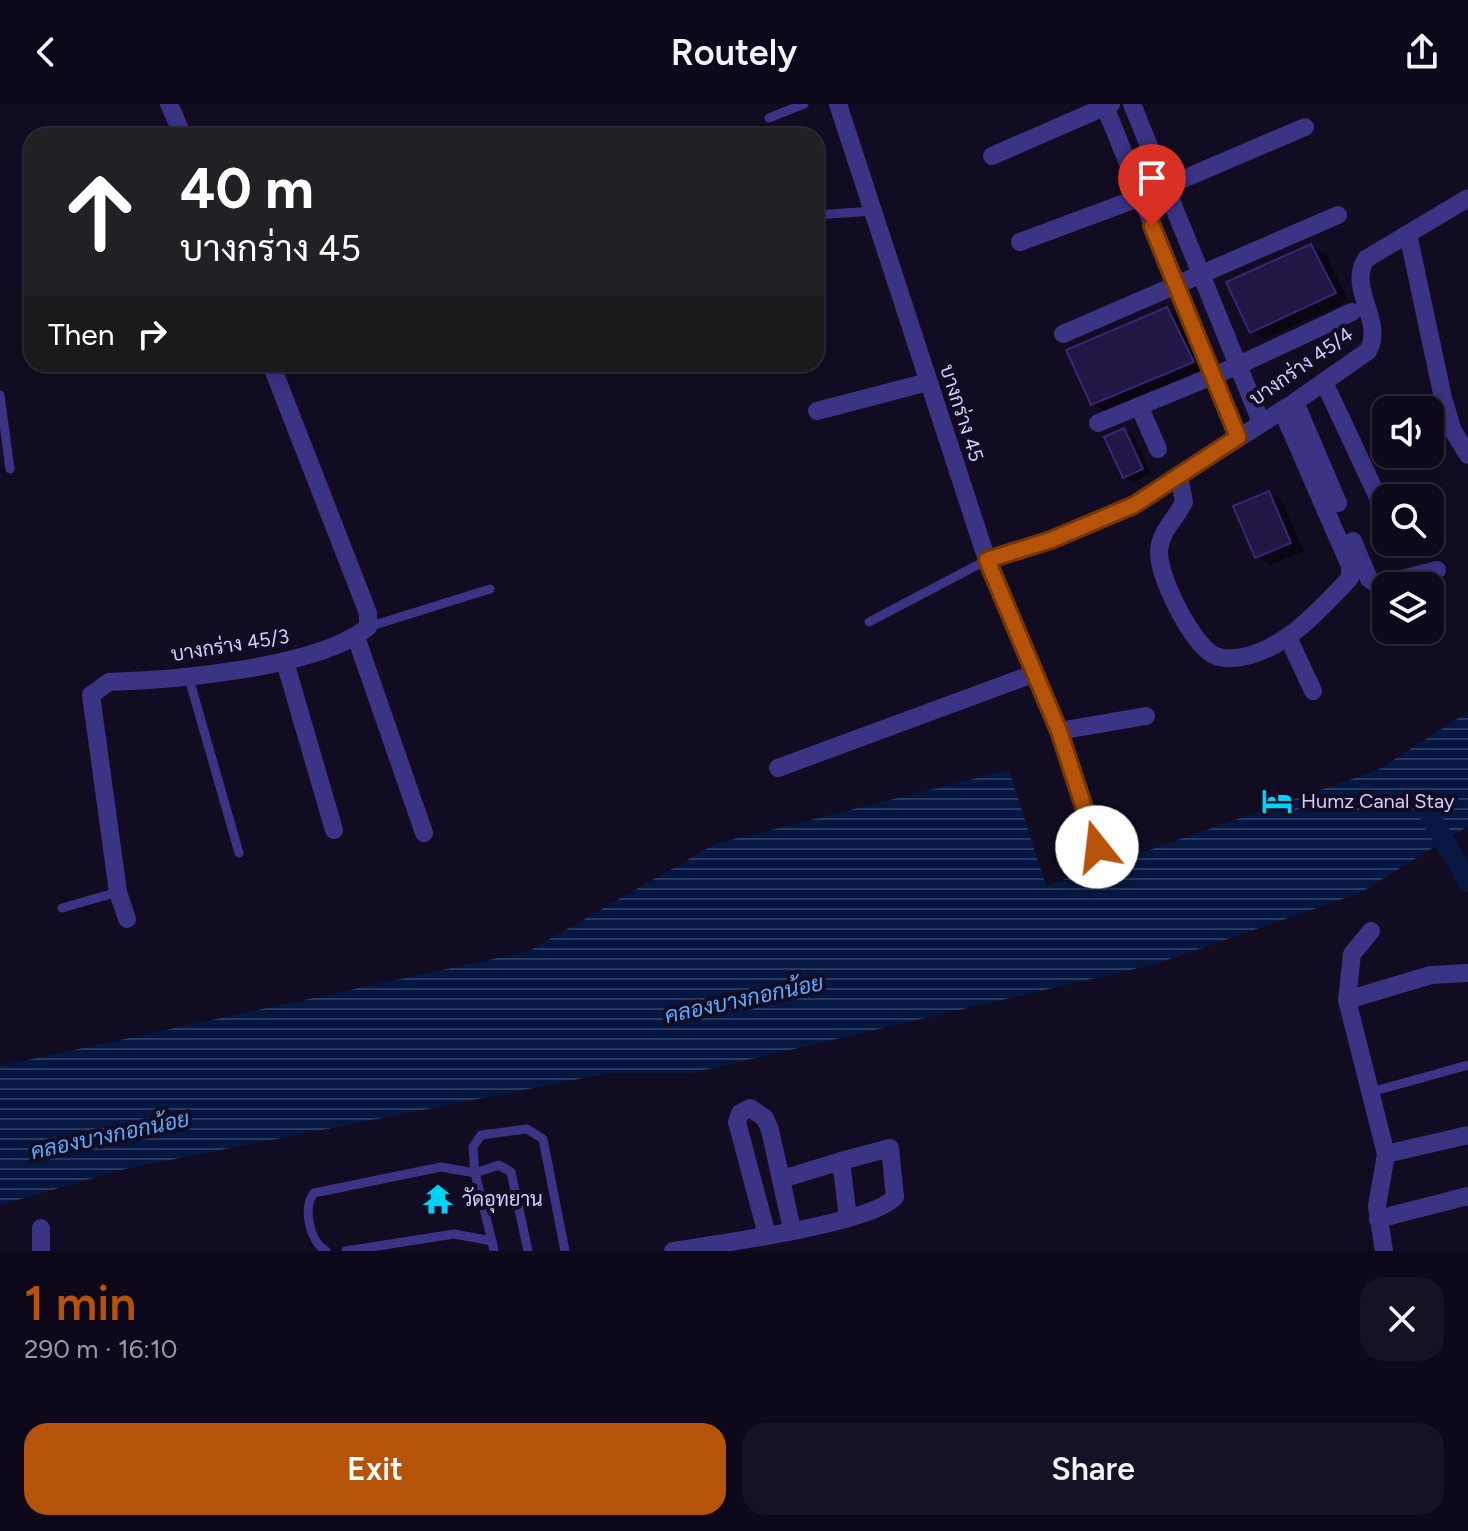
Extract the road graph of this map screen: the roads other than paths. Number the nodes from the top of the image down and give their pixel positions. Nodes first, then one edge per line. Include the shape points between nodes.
1 (169, 104) edge
2 (804, 104) edge
3 (838, 104) edge
4 (1132, 104) edge
5 (1107, 105) edge
6 (769, 118) dead end
7 (1305, 127) dead end
8 (180, 128) edge
9 (992, 156) dead end
10 (1165, 185) junction
11 (1141, 197) junction
12 (1468, 198) edge
13 (873, 211) junction
14 (824, 214) edge
15 (1338, 215) dead end
16 (1401, 238) junction
17 (1020, 242) dead end
18 (1200, 275) junction
19 (1175, 286) junction
20 (1352, 312) dead end
21 (1063, 334) dead end
22 (1237, 366) junction
23 (274, 372) edge
24 (1213, 376) junction
25 (928, 382) junction
26 (1324, 382) junction
27 (0, 395) edge
28 (1139, 406) junction
29 (1288, 406) junction
30 (817, 411) dead end
31 (1261, 422) junction
32 (1098, 423) dead end
33 (1238, 437) junction
34 (1158, 449) dead end
35 (1468, 455) edge
36 (10, 469) dead end
37 (1179, 476) junction
38 (1372, 485) edge
39 (987, 560) junction
40 (1437, 570) dead end
41 (490, 589) dead end
42 (869, 622) dead end
43 (362, 632) junction
44 (1288, 637) junction
45 (285, 662) junction
46 (1033, 674) junction
47 (188, 675) junction
48 (1313, 691) dead end
49 (1146, 716) dead end
50 (1059, 731) junction
51 (778, 768) dead end
52 (334, 830) dead end
53 (424, 833) dead end
54 (1097, 847) dead end
55 (239, 853) dead end
56 (118, 892) junction
57 (62, 908) dead end
58 (127, 919) dead end
59 (1371, 931) dead end
60 (1468, 973) edge
61 (1347, 1000) junction
62 (1468, 1065) edge
63 (1371, 1092) junction
64 (1468, 1135) edge
65 (1386, 1154) junction
66 (841, 1161) junction
67 (475, 1173) junction
68 (782, 1179) junction
69 (1468, 1196) edge
70 (848, 1218) junction
71 (1378, 1219) junction
72 (41, 1228) dead end
73 (792, 1229) junction
74 (767, 1235) junction
75 (493, 1246) edge
76 (41, 1251) edge
77 (326, 1251) edge
78 (346, 1251) edge
79 (528, 1251) edge
80 (565, 1251) edge
81 (673, 1251) edge
82 (1384, 1251) edge

1 - 8 street
2 - 6 lane
3 - 13 street, บางกร่าง 45
4 - 10 street
5 - 9 street
5 - 11 street
7 - 10 street
10 - 11 street
10 - 18 street
11 - 17 street
11 - 19 street
12 - 16 street, บางกร่าง 45/4
13 - 14 lane
13 - 25 street, บางกร่าง 45
15 - 18 street
16 - 26 street, บางกร่าง 45/4 via 1366,259 1359,270 1374,340 1368,351
16 - 35 street via 1453,431
18 - 19 street
18 - 22 street
19 - 21 street
19 - 24 street
20 - 22 street
22 - 24 street
22 - 31 street
23 - 43 street via 368,613
24 - 28 street
24 - 33 street
25 - 30 street
25 - 39 street, บางกร่าง 45
26 - 29 street, บางกร่าง 45/4
26 - 38 street
27 - 36 lane
28 - 32 street
28 - 34 street
29 - 31 street, บางกร่าง 45/4
29 - 40 street via 1369,579 1378,585
29 - 44 street via 1350,566 1350,578
31 - 33 street, บางกร่าง 45/4
33 - 37 street, บางกร่าง 45/4
37 - 39 street, บางกร่าง 45/4 via 1104,519
37 - 44 street via 1184,502 1164,533 1160,563 1196,638 1214,656 1233,658
39 - 42 lane
39 - 46 street, บางกร่าง 45
41 - 43 lane
43 - 45 street, บางกร่าง 45/3
43 - 53 street
44 - 48 street
45 - 47 street, บางกร่าง 45/3
45 - 52 street
46 - 50 street, บางกร่าง 45
46 - 51 street
47 - 55 lane
47 - 56 street, บางกร่าง 45/3 via 109,682 91,695
49 - 50 street
50 - 54 street, บางกร่าง 45
56 - 57 lane
56 - 58 street, บางกร่าง 45/3
59 - 61 street via 1352,954
60 - 61 street via 1431,975
61 - 63 street
62 - 63 lane
63 - 65 street
64 - 65 street
65 - 71 street
66 - 68 street
66 - 70 street
66 - 70 street via 890,1148 896,1188 888,1205
67 - 75 lane
67 - 77 lane via 441,1167 325,1187 314,1193 308,1206 313,1238
67 - 79 lane via 499,1165 511,1172
67 - 80 lane via 473,1147 481,1135 535,1131 546,1151
68 - 73 street
68 - 74 street via 765,1118 750,1108 740,1113 737,1122
69 - 71 street
70 - 73 street
71 - 82 street
72 - 76 street
73 - 74 street
74 - 81 street
75 - 78 lane via 454,1234

